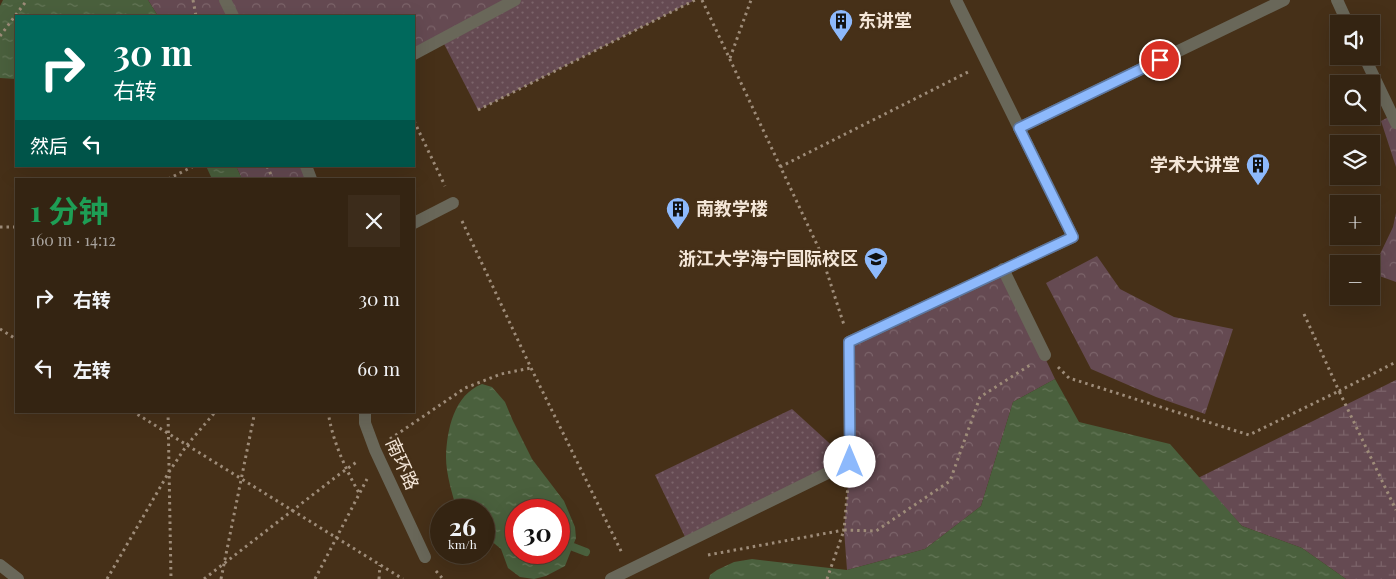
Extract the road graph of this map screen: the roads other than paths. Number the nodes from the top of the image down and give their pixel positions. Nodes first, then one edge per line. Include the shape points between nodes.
1 (225, 0) edge
2 (515, 0) edge
3 (956, 0) edge
4 (1284, 0) edge
5 (1337, 0) edge
6 (232, 15) edge
7 (1344, 15) edge
8 (415, 53) edge
9 (1368, 65) edge
10 (1396, 123) edge
11 (1019, 128) junction
12 (453, 202) road end
13 (415, 222) edge
14 (1003, 269) junction
15 (1046, 355) road end
16 (365, 413) edge
17 (425, 557) dead end
18 (0, 565) edge
19 (18, 579) edge
20 (610, 579) edge

1 - 6 street
2 - 8 street
3 - 11 street
4 - 11 street
5 - 7 street
9 - 10 street
11 - 14 street via 1073,237
12 - 13 street
14 - 15 street
14 - 20 street via 849,342 850,462
16 - 17 street, 南环路 via 365,423 375,450
18 - 19 street

